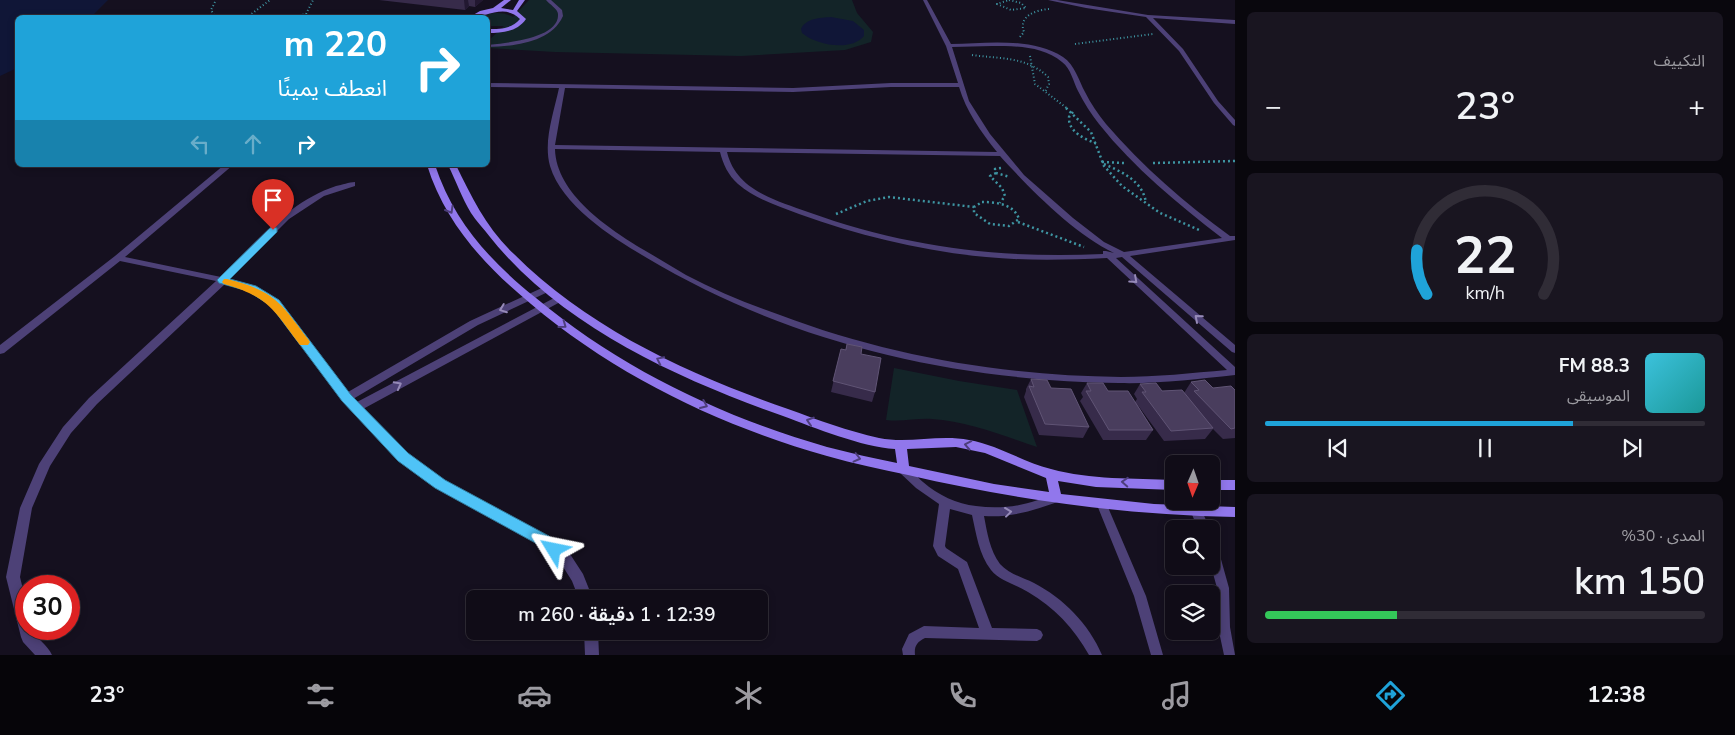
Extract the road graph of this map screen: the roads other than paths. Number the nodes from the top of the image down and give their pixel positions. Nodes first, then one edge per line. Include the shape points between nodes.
1 (508, 0) edge
2 (522, 0) edge
3 (548, 0) edge
4 (925, 0) edge
5 (1050, 0) edge
6 (494, 10) junction
7 (514, 12) junction
8 (476, 15) edge
9 (1148, 16) junction
10 (1235, 22) edge
11 (490, 30) edge
12 (497, 31) junction
13 (490, 36) edge
14 (490, 46) edge
15 (949, 46) junction
16 (490, 85) edge
17 (960, 85) junction
18 (562, 86) junction
19 (1235, 124) edge
20 (552, 147) junction
21 (723, 150) junction
22 (1002, 154) junction
23 (227, 167) edge
24 (432, 167) edge
25 (453, 167) edge
26 (352, 184) dead end
27 (1232, 238) edge
28 (1101, 244) junction
29 (1124, 255) junction
30 (1108, 256) junction
31 (118, 258) junction
32 (223, 280) junction
33 (547, 289) junction
34 (528, 298) junction
35 (559, 298) junction
36 (541, 308) junction
37 (452, 337) junction
38 (466, 349) junction
39 (0, 350) edge
40 (1235, 350) edge
41 (1235, 372) edge
42 (351, 403) junction
43 (901, 446) junction
44 (903, 470) junction
45 (1051, 475) junction
46 (1165, 485) edge
47 (1220, 485) edge
48 (1235, 485) edge
49 (1056, 498) junction
50 (945, 503) junction
51 (1102, 505) junction
52 (977, 512) junction
53 (1197, 512) junction
54 (1235, 512) edge
55 (1200, 520) edge
56 (1219, 575) edge
57 (15, 585) edge
58 (583, 590) edge
59 (988, 634) junction
60 (1037, 635) dead end
61 (31, 640) edge
62 (591, 640) edge
63 (45, 655) edge
64 (592, 655) edge
65 (909, 655) edge
66 (1096, 655) edge
67 (1157, 655) edge
68 (1230, 655) edge

1 - 6 street
2 - 7 street
3 - 14 lane via 560,11 556,27 529,40
4 - 15 lane
5 - 9 lane
6 - 7 street
6 - 8 street
7 - 12 street via 522,16 520,24
9 - 10 lane
9 - 19 lane via 1181,50
11 - 12 street
12 - 13 street
15 - 17 lane
15 - 27 lane via 1023,47 1061,59 1071,68 1095,114 1138,164
16 - 18 lane
17 - 18 lane via 793,90
17 - 22 lane via 975,117
18 - 20 lane
20 - 21 lane
20 - 41 lane via 553,164 562,183 576,201 621,239 680,275 727,298 820,333 926,360 1055,377 1118,380
21 - 22 lane
21 - 30 lane via 730,173 742,185 814,218 893,242 980,255 1031,258
22 - 28 lane via 1044,197
23 - 31 street
24 -> 34 street via 442,196 458,223 480,252
25 - 33 street via 479,218 500,244
26 - 32 street via 321,194 302,205
27 - 29 lane
28 - 29 lane
28 - 30 lane
29 - 30 lane
40 -> 29 lane
30 -> 41 lane
31 - 32 street
31 - 39 street
32 - 42 street via 252,289 275,303
32 - 57 street via 93,401 67,430 45,464 26,508 13,577
33 - 34 street
33 - 35 street
34 - 36 street
34 -> 37 street
35 - 36 street
43 -> 35 street via 877,442 763,406 703,381 602,328
36 - 38 street
36 -> 44 street via 634,371 691,400 755,427 826,451
37 - 38 street
37 - 42 street
42 -> 38 street
42 - 58 street via 403,457 440,484 544,541 558,552 578,578
43 - 44 street
45 -> 43 street via 969,445 942,442
44 - 49 street
44 - 50 lane via 926,492
46 -> 45 street via 1080,480
45 - 49 street
47 - 48 street
49 - 51 street
52 -> 49 lane via 1020,510
50 - 52 lane
50 - 59 lane via 939,546 942,552 963,566
51 - 53 street
51 - 67 lane via 1140,596
52 - 66 lane via 994,564 1004,574 1032,587 1070,615
53 - 54 street
53 - 55 lane
56 - 68 lane
59 - 60 lane
59 - 65 lane via 924,632 913,638
61 - 63 street
62 - 64 street

